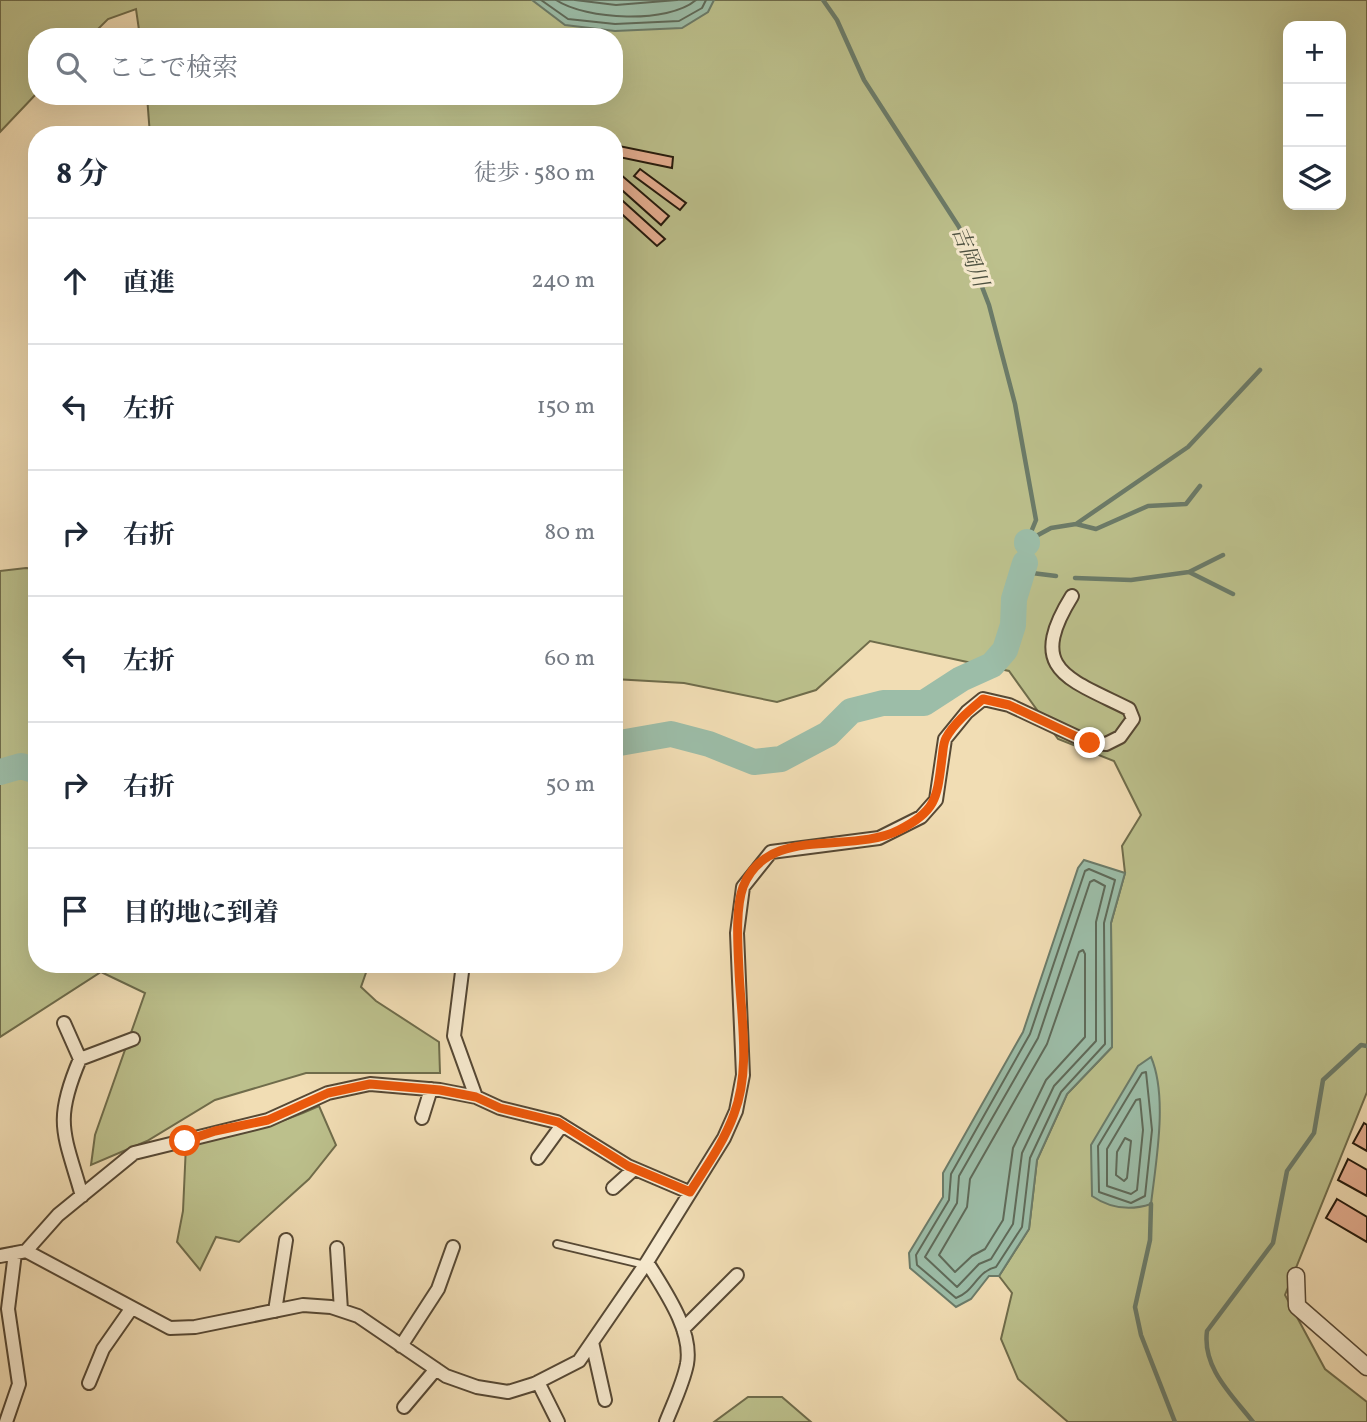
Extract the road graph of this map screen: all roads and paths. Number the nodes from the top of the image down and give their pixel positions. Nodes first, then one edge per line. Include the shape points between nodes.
1 (1072, 596) dead end
2 (461, 973) edge
3 (64, 1023) dead end
4 (133, 1039) dead end
5 (80, 1059) junction
6 (430, 1089) junction
7 (476, 1097) junction
8 (422, 1118) dead end
9 (562, 1125) junction
10 (538, 1158) dead end
11 (634, 1168) junction
12 (613, 1188) dead end
13 (690, 1192) junction
14 (82, 1196) junction
15 (286, 1240) dead end
16 (557, 1244) dead end
17 (453, 1247) dead end
18 (337, 1248) dead end
19 (21, 1252) junction
20 (0, 1256) edge
21 (646, 1263) junction
22 (737, 1275) dead end
23 (1296, 1276) dead end
24 (131, 1309) junction
25 (341, 1310) junction
26 (275, 1311) junction
27 (683, 1329) junction
28 (592, 1342) junction
29 (401, 1346) junction
30 (1367, 1367) edge
31 (436, 1369) junction
32 (538, 1382) junction
33 (89, 1383) dead end
34 (605, 1400) dead end
35 (404, 1406) dead end
36 (7, 1416) edge
37 (558, 1422) edge
38 (666, 1422) edge

1 - 13 street via 1059,617 1051,653 1064,675 1129,709 1133,719 1120,737 1106,744 1090,743 1009,705 983,699 945,739 936,800 921,817 879,838 771,852 743,887 737,933 743,1075 736,1111 724,1138
2 - 7 street via 454,1036
3 - 5 street
4 - 5 street
5 - 14 street via 65,1095 62,1128
6 - 7 street
6 - 8 street
6 - 14 street via 370,1084 328,1093 268,1120 134,1153
7 - 9 street
9 - 10 street
9 - 11 street
11 - 12 street
11 - 13 street
13 - 21 street
14 - 19 street
15 - 26 street
16 - 21 lane
17 - 29 street via 438,1289
18 - 25 street
19 - 20 street
19 - 24 street
19 - 36 street via 8,1309 19,1384
21 - 27 street
21 - 28 street
22 - 27 street
23 - 30 street via 1297,1306
24 - 26 street via 170,1328
24 - 33 street via 103,1349
25 - 26 street via 303,1305
25 - 29 street via 358,1316
27 - 38 street via 687,1364
28 - 32 street via 579,1361
28 - 34 street
29 - 31 street
31 - 32 street via 477,1387 508,1392
31 - 35 street
32 - 37 street

